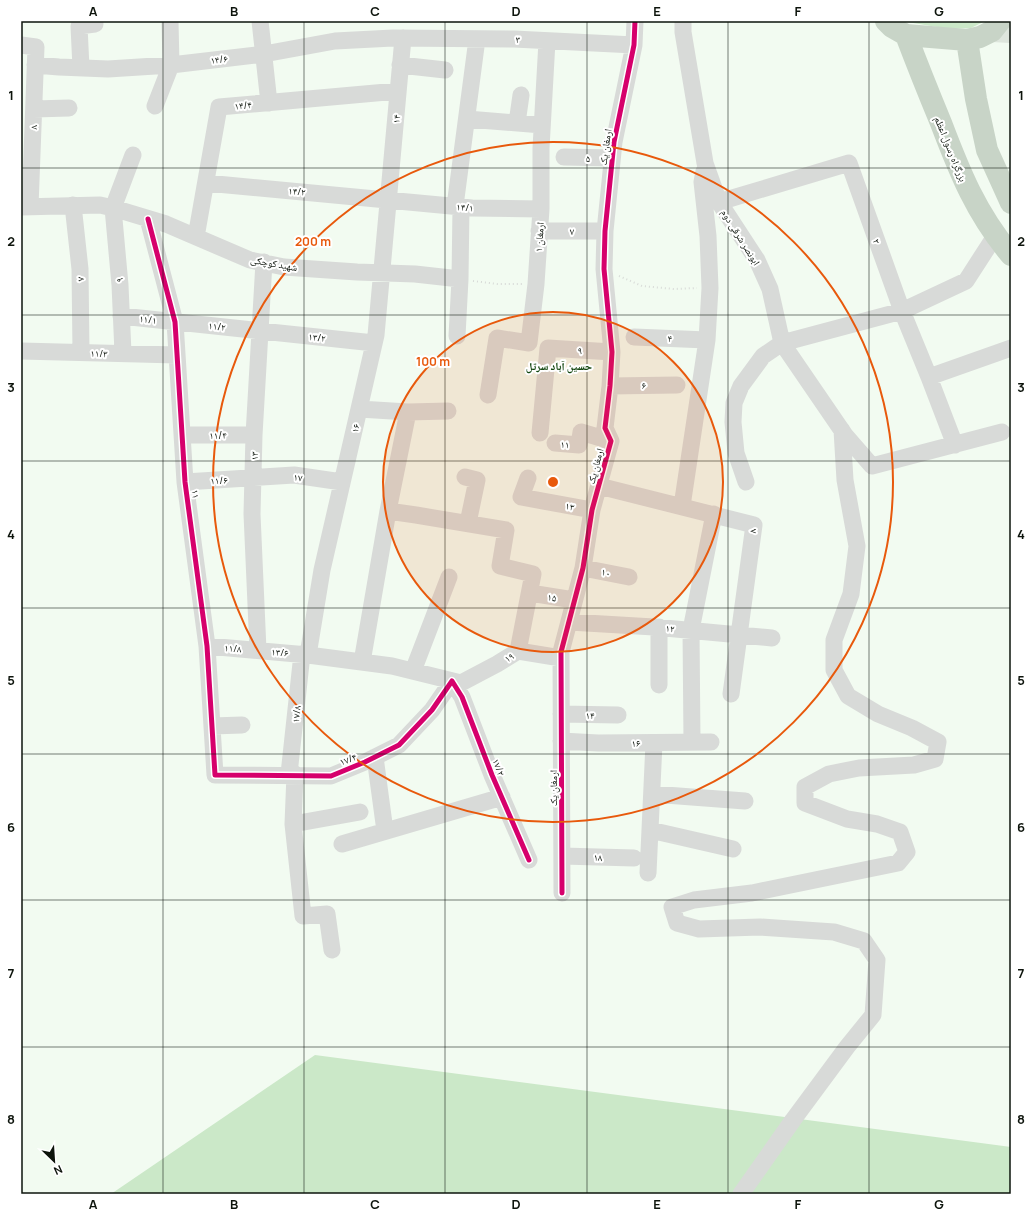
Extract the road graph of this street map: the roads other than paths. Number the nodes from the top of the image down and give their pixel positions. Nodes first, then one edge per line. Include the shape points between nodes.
1 (170, 21) edge
2 (260, 21) edge
3 (635, 21) edge
4 (683, 21) edge
5 (886, 21) edge
6 (95, 24) dead end
7 (1001, 28) edge
8 (906, 35) junction
9 (402, 38) junction
10 (477, 39) junction
11 (967, 40) junction
12 (547, 41) junction
13 (28, 46) edge
14 (634, 46) junction
15 (264, 54) junction
16 (35, 65) junction
17 (171, 65) junction
18 (400, 65) junction
19 (81, 68) junction
20 (445, 70) dead end
21 (28, 86) edge
22 (398, 91) junction
23 (521, 95) dead end
24 (269, 103) junction
25 (155, 106) dead end
26 (69, 108) dead end
27 (34, 109) junction
28 (467, 119) junction
29 (517, 123) junction
30 (542, 125) junction
31 (27, 146) edge
32 (133, 155) dead end
33 (564, 157) dead end
34 (612, 158) junction
35 (705, 163) junction
36 (206, 183) junction
37 (388, 200) junction
38 (720, 202) junction
39 (1011, 203) edge
40 (73, 205) junction
41 (458, 206) junction
42 (26, 207) edge
43 (113, 208) junction
44 (541, 209) junction
45 (148, 219) junction
46 (539, 231) junction
47 (604, 231) junction
48 (995, 236) junction
49 (196, 237) junction
50 (1011, 255) edge
51 (264, 262) junction
52 (382, 273) junction
53 (460, 279) junction
54 (902, 311) junction
55 (121, 316) junction
56 (174, 322) junction
57 (260, 331) junction
58 (457, 336) dead end
59 (634, 337) dead end
60 (707, 340) junction
61 (782, 343) junction
62 (374, 344) junction
63 (1011, 348) edge
64 (21, 351) edge
65 (81, 352) junction
66 (612, 352) junction
67 (123, 353) junction
68 (177, 355) junction
69 (929, 377) junction
70 (677, 384) dead end
71 (610, 386) junction
72 (488, 395) dead end
73 (359, 409) junction
74 (448, 411) dead end
75 (408, 412) junction
76 (842, 430) junction
77 (1002, 432) dead end
78 (540, 433) dead end
79 (182, 435) junction
80 (254, 435) junction
81 (611, 441) junction
82 (555, 443) dead end
83 (955, 445) junction
84 (465, 477) dead end
85 (253, 478) junction
86 (528, 478) dead end
87 (186, 482) junction
88 (342, 482) junction
89 (746, 482) dead end
90 (599, 486) junction
91 (682, 506) junction
92 (592, 510) junction
93 (388, 511) junction
94 (714, 514) junction
95 (468, 523) junction
96 (583, 568) junction
97 (449, 577) dead end
98 (628, 577) dead end
99 (530, 593) junction
100 (574, 600) junction
101 (569, 622) junction
102 (659, 627) junction
103 (691, 630) junction
104 (740, 635) junction
105 (772, 638) dead end
106 (207, 646) junction
107 (258, 650) junction
108 (518, 651) junction
109 (305, 654) junction
110 (561, 658) junction
111 (362, 662) junction
112 (413, 671) junction
113 (457, 682) junction
114 (659, 685) dead end
115 (731, 694) dead end
116 (561, 714) junction
117 (618, 715) dead end
118 (242, 725) dead end
119 (212, 726) junction
120 (561, 742) junction
121 (692, 742) junction
122 (711, 742) dead end
123 (654, 743) junction
124 (375, 757) junction
125 (292, 774) junction
126 (215, 775) joint
127 (652, 794) junction
128 (502, 797) junction
129 (746, 801) dead end
130 (360, 812) dead end
131 (293, 824) junction
132 (650, 830) junction
133 (385, 831) junction
134 (342, 844) dead end
135 (733, 848) dead end
136 (562, 856) junction
137 (634, 858) dead end
138 (530, 860) dead end
139 (648, 873) dead end
140 (562, 893) dead end
141 (332, 950) dead end
142 (741, 1194) edge

1 - 17 street
2 - 15 street
3 - 14 street, ارمغان یک
4 - 35 street, ابونصر شرقی دوم
5 - 8 highway
6 - 19 street via 79,26
7 - 11 highway
8 - 11 highway
8 - 48 highway, بزرگراه رسول اعظم via 959,170
9 - 10 street, ۳
9 - 15 street, ۱۴/۶ via 335,41
9 - 18 street, ۱۴
10 - 12 street, ۳
10 - 28 street
11 - 39 highway via 986,150
12 - 14 street, ۳
12 - 30 street, ارمغان ۱
13 - 16 street, ۸
14 - 34 street, ارمغان یک
15 - 17 street, ۱۴/۶
15 - 24 street
16 - 19 street, ۱۴/۶
16 - 21 street, ۸
17 - 19 street, ۱۴/۶
17 - 25 street
18 - 20 street
18 - 22 street, ۱۴
21 - 27 street, ۸
22 - 24 street, ۱۴/۴
22 - 37 street, ۱۴
23 - 29 street
24 - 36 street, ۱۴/۴ via 219,107
26 - 27 street
27 - 31 street, ۸
28 - 29 street
28 - 41 street
29 - 30 street
30 - 44 street, ارمغان ۱
31 - 42 street, ۸
32 - 43 street
33 - 34 street, ۵
34 - 47 street, ارمغان یک
35 - 38 street, ابونصر شرقی دوم
35 - 60 street via 702,182 710,288
36 - 37 street, ۱۴/۲
36 - 49 street, ۱۴/۴
37 - 41 street, ۱۴/۱
37 - 52 street, ۱۶
38 - 54 street, ۲ via 849,163
38 - 61 street, ابونصر شرقی دوم via 757,260 770,289
40 - 42 street, شهید کوچکی
40 - 43 street, شهید کوچکی via 100,205
40 - 65 street, ۷ via 80,269
41 - 44 street, ۱۴/۱
41 - 53 street
43 - 45 street, شهید کوچکی
43 - 55 street, ۹
44 - 46 street, ارمغان ۱
45 - 49 street, شهید کوچکی
45 - 56 street, ۱۱
46 - 47 street, ۷
46 - 72 street, ارمغان ۱ via 529,343 497,338
47 - 66 street, ارمغان یک via 604,269
48 - 50 highway, بزرگراه رسول اعظم
48 - 54 street via 966,281
49 - 51 street, شهید کوچکی via 250,260
51 - 52 street, شهید کوچکی via 284,266
51 - 57 street, ۱۳
52 - 53 street, شهید کوچکی
52 - 62 street, ۱۶
53 - 58 street
54 - 61 street
54 - 69 street, ۲
55 - 56 street, ۱۱/۱
55 - 67 street, ۹
56 - 57 street, ۱۱/۲
56 - 68 street, ۱۱
57 - 62 street, ۱۳/۲
57 - 80 street, ۱۳
59 - 60 street, ۴
60 - 91 street
61 - 76 street
61 - 89 street via 763,356 740,386 734,403 736,453
62 - 73 street, ۱۶
63 - 69 street
64 - 65 street, ۱۱/۳
65 - 67 street, ۱۱/۳
66 - 71 street, ارمغان یک
66 - 78 street, ۹ via 548,348
67 - 68 street, ۱۱/۳
68 - 79 street, ۱۱
69 - 83 street, ۲
70 - 71 street, ۶
71 - 81 street, ارمغان یک via 605,428
73 - 75 street
73 - 88 street, ۱۶
74 - 75 street
75 - 93 street
76 - 83 street via 872,466
76 - 142 street via 844,480 857,546 852,594 834,640 834,670 848,696 878,714 938,742 935,759 914,765 859,768 829,774 805,787 805,803 847,819 877,824 900,832 907,852 898,863 752,893 694,900 672,907 677,924 699,929 760,927 834,932 864,942 878,960 873,1015
77 - 83 street
79 - 80 street, ۱۱/۴
79 - 87 street, ۱۱
80 - 85 street, ۱۳
81 - 82 street, ۱۱ via 581,432 579,445
81 - 90 street, ارمغان یک
84 - 95 street via 477,480
85 - 87 street, ۱۱/۶
85 - 88 street, ۱۷ via 294,476
85 - 107 street, ۱۳ via 252,514
86 - 92 street, ۱۳ via 521,497
87 - 106 street, ۱۱
88 - 109 street, ۱۶
90 - 91 street, ۸
90 - 92 street, ارمغان یک
91 - 94 street, ۸
92 - 96 street, ارمغان یک
93 - 95 street
93 - 111 street
94 - 103 street
94 - 104 street, ۸ via 754,525
95 - 99 street via 506,530 500,566 532,574
96 - 98 street, ۱۰
96 - 100 street, ارمغان یک
97 - 112 street
99 - 100 street, ۱۵
99 - 108 street
100 - 101 street, ارمغان یک
101 - 102 street, ۱۲
101 - 110 street, ارمغان یک
102 - 103 street, ۱۲
102 - 114 street
103 - 104 street, ۱۲
103 - 121 street
104 - 105 street, ۱۲
104 - 115 street, ۸
106 - 107 street, ۱۱/۸
106 - 119 street, ۱۱
107 - 109 street, ۱۳/۶
108 - 110 street, ۱۹
108 - 113 street, ۱۹ via 497,664
109 - 111 street, ۱۳/۶
109 - 125 street, ۱۷/۸
110 - 116 street, ارمغان یک
111 - 112 street, ۱۳/۶
112 - 113 street, ۱۳/۶
113 - 124 street, ۱۷/۴ via 399,745
113 - 128 street, ۱۷/۲
116 - 117 street, ۱۴
116 - 120 street, ارمغان یک
118 - 119 street
119 - 126 street, ۱۱
120 - 123 street, ۱۶
120 - 136 street, ارمغان یک
121 - 122 street, ۱۶
121 - 123 street, ۱۶
123 - 127 street
124 - 125 street, ۱۷/۴ via 331,776
124 - 133 street
125 - 126 street, ۱۷/۴
125 - 131 street, ۱۷/۸
127 - 129 street
127 - 132 street
128 - 133 street
128 - 138 street, ۱۷/۲
130 - 131 street
131 - 141 street, ۱۷/۸ via 303,916 327,914
132 - 135 street
132 - 139 street
133 - 134 street
136 - 137 street, ۱۸
136 - 140 street, ارمغان یک

